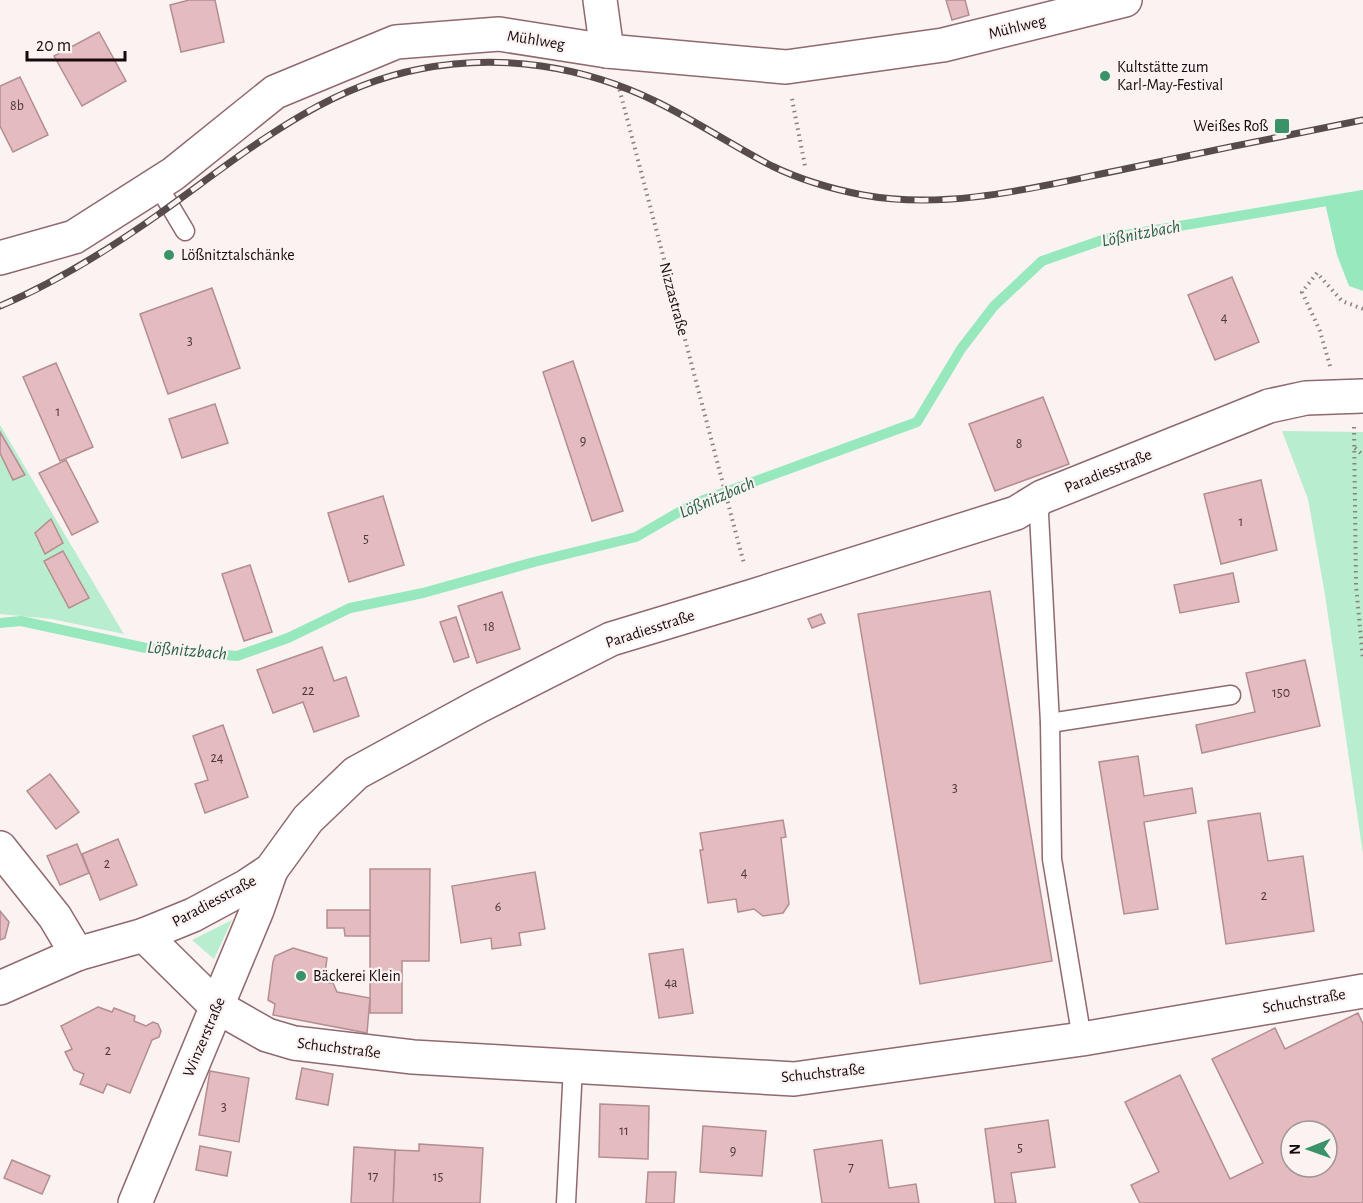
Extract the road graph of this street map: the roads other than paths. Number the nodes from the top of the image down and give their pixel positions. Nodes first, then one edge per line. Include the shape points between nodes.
1 (600, 0) edge
2 (1125, 0) edge
3 (607, 51) junction
4 (157, 184) junction
5 (185, 231) dead end
6 (0, 258) edge
7 (1359, 409) edge
8 (1042, 497) junction
9 (1232, 695) dead end
10 (1050, 723) junction
11 (0, 848) edge
12 (271, 870) junction
13 (144, 935) junction
14 (77, 954) junction
15 (0, 988) edge
16 (1363, 991) edge
17 (216, 1006) junction
18 (1082, 1039) junction
19 (573, 1067) junction
20 (135, 1203) edge
21 (566, 1203) edge

1 - 3 street
2 - 3 street, Mühlweg via 943,45 786,67
3 - 4 street, Mühlweg via 499,34 396,42 275,92
4 - 5 lane
4 - 6 street, Mühlweg via 74,237
7 - 8 street, Paradiesstraße via 1330,397 1269,406
8 - 10 lane via 1039,514
8 - 12 street, Paradiesstraße via 1016,513 611,639 356,773 308,819
9 - 10 lane
10 - 18 lane via 1052,859
11 - 14 street via 55,917
12 - 13 street, Paradiesstraße via 193,915
12 - 17 street, Winzerstraße
13 - 14 street, Paradiesstraße
13 - 17 street, Schuchstraße
14 - 15 street, Paradiesstraße
16 - 18 street, Schuchstraße
17 - 19 street, Schuchstraße via 267,1035 294,1043 413,1057
17 - 20 street, Winzerstraße
18 - 19 street, Schuchstraße via 794,1079
19 - 21 lane

